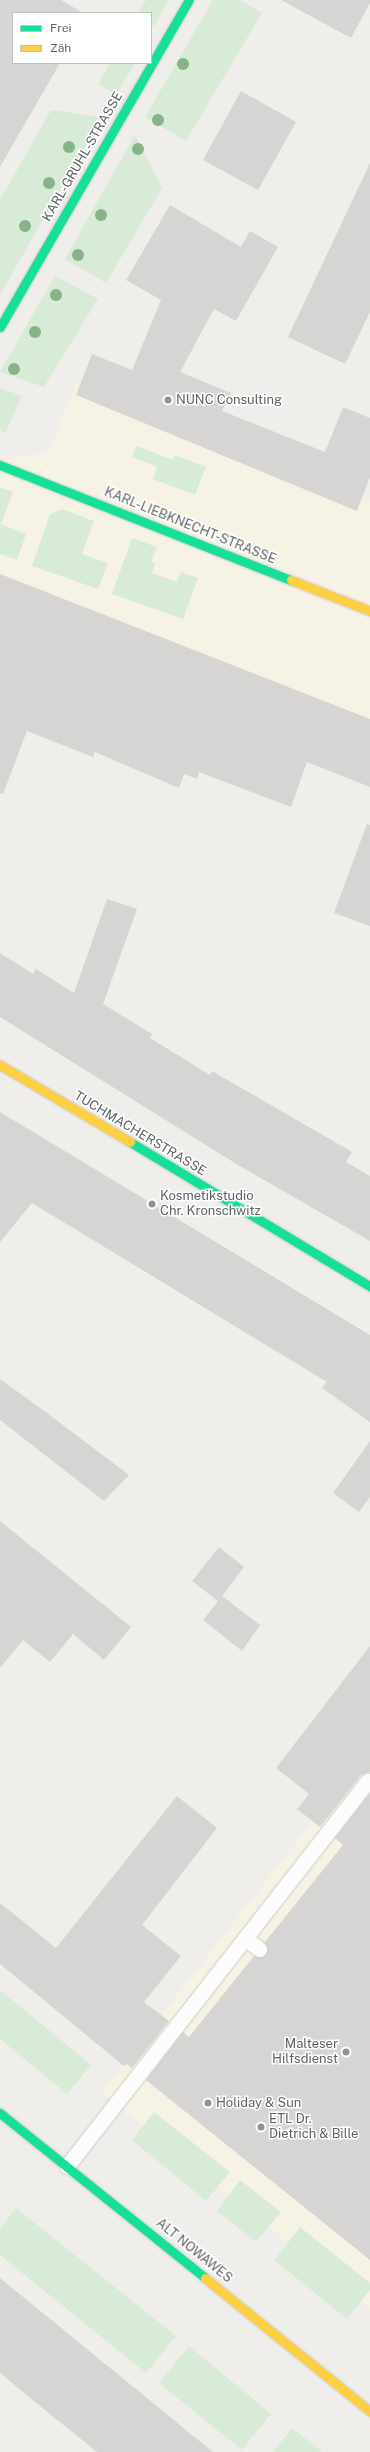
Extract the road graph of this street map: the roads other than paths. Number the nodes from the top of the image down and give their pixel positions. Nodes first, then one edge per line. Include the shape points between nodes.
1 (189, 0) edge
2 (0, 327) edge
3 (0, 465) edge
4 (370, 611) edge
5 (0, 1066) edge
6 (370, 1286) edge
7 (368, 1781) dead end
8 (245, 1938) junction
9 (259, 1949) dead end
10 (0, 2113) edge
11 (67, 2166) junction
12 (370, 2411) edge

1 - 2 street, KARL-GRUHL-STRASSE
3 - 4 street, KARL-LIEBKNECHT-STRASSE
5 - 6 street, TUCHMACHERSTRASSE
7 - 8 lane
8 - 9 lane
8 - 11 lane
10 - 11 street, ALT NOWAWES
11 - 12 street, ALT NOWAWES

